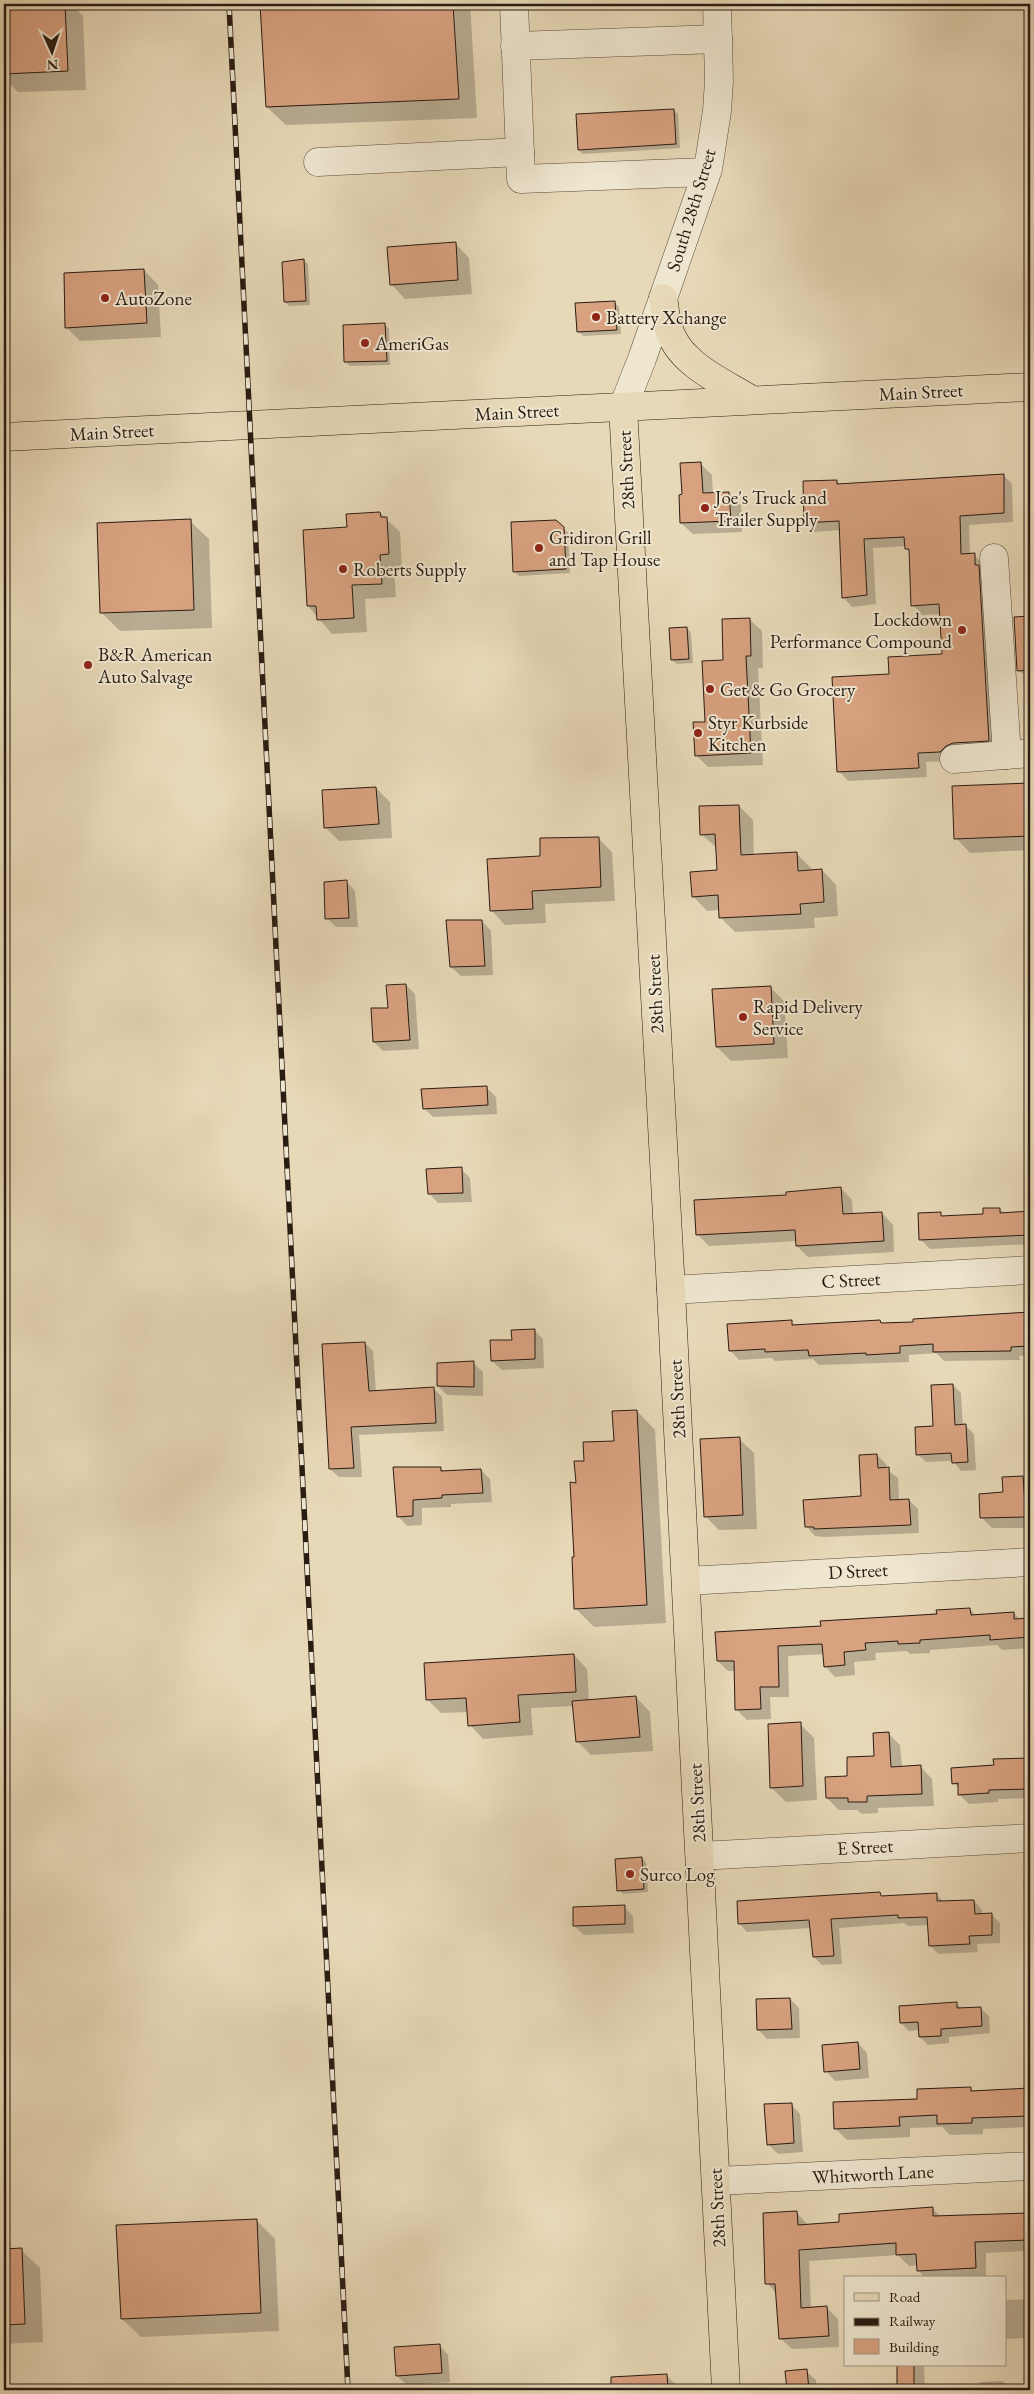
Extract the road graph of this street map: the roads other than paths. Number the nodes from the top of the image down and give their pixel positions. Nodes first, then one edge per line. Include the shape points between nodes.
1 (514, 4) edge
2 (717, 4) edge
3 (718, 39) junction
4 (515, 46) junction
5 (520, 152) junction
6 (318, 162) dead end
7 (706, 172) junction
8 (663, 298) junction
9 (1030, 387) edge
10 (750, 399) junction
11 (623, 407) junction
12 (4, 437) edge
13 (994, 558) dead end
14 (1019, 754) edge
15 (954, 759) dead end
16 (1030, 1270) edge
17 (671, 1290) junction
18 (1030, 1562) edge
19 (686, 1581) junction
20 (1030, 1838) edge
21 (700, 1856) junction
22 (1030, 2166) edge
23 (716, 2181) junction
24 (726, 2390) edge

1 - 4 street
2 - 3 street, South 28th Street
3 - 4 street
3 - 7 street, South 28th Street via 717,111
4 - 5 street
5 - 6 street
5 - 7 street via 521,179
7 - 8 street, South 28th Street
8 - 10 main road via 668,327 676,345 691,361
8 - 11 street, South 28th Street
9 - 10 main road, Main Street
10 - 11 main road, Main Street
11 - 12 main road, Main Street
11 - 17 main road, 28th Street
13 - 14 street
14 - 15 street
16 - 17 street, C Street
17 - 19 main road, 28th Street
18 - 19 street, D Street
19 - 21 main road, 28th Street
20 - 21 street, E Street
21 - 23 main road, 28th Street
22 - 23 street, Whitworth Lane
23 - 24 main road, 28th Street

